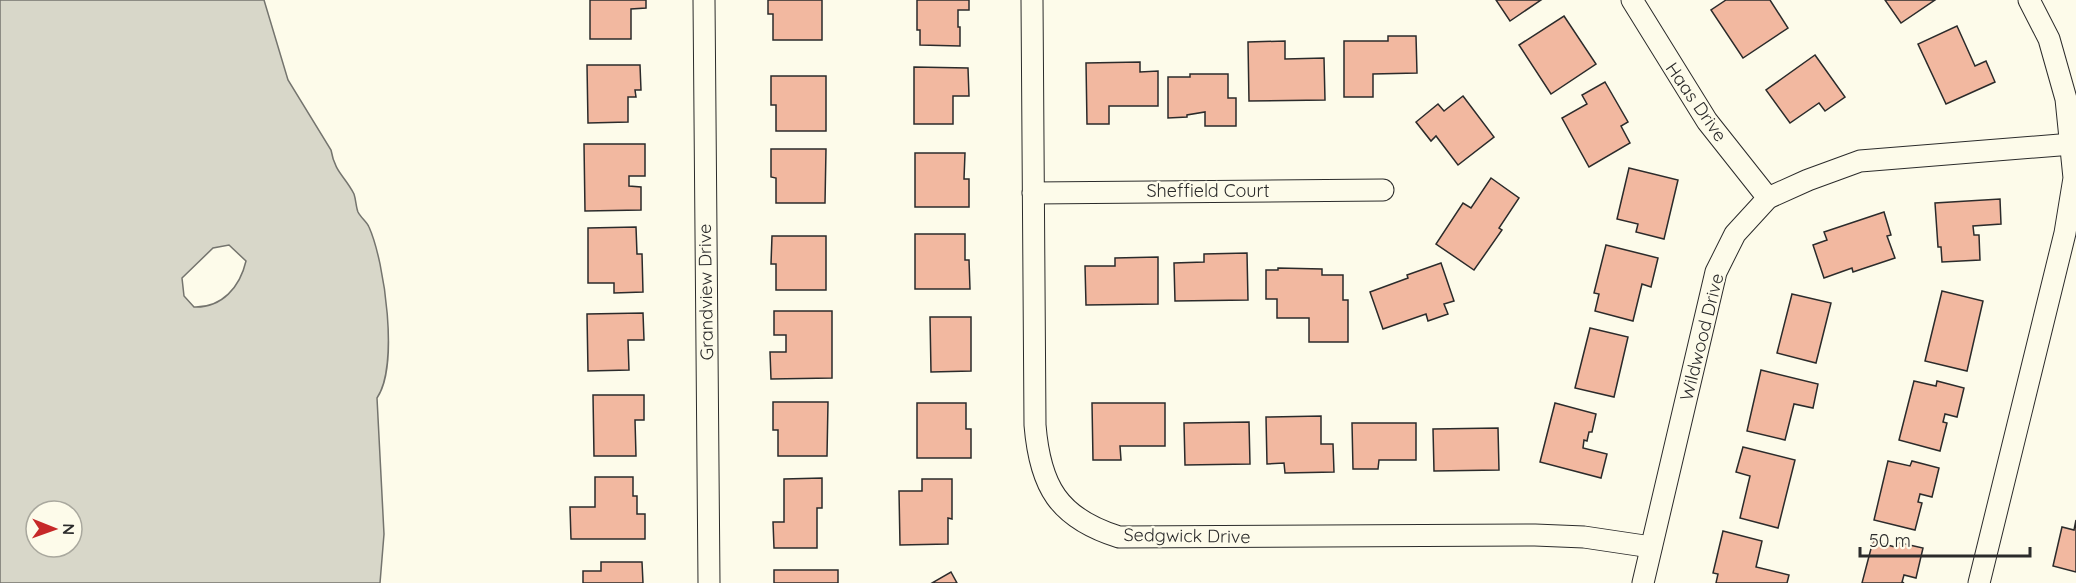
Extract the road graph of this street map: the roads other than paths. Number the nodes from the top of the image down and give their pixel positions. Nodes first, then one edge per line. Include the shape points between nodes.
1 (704, 0) edge
2 (1032, 0) edge
3 (1632, 0) edge
4 (2029, 0) edge
5 (2072, 144) junction
6 (1383, 190) dead end
7 (1033, 193) junction
8 (1768, 198) junction
9 (1651, 547) junction
10 (709, 583) edge
11 (1642, 583) edge
12 (1979, 583) edge

1 - 10 street, Grandview Drive
2 - 7 street, Sedgwick Drive
3 - 8 street, Haas Drive via 1707,121
4 - 5 street via 2057,63
5 - 8 street, Wildwood Drive via 1860,161
5 - 12 street via 2074,178 2065,233
6 - 7 street, Sheffield Court
7 - 9 street, Sedgwick Drive via 1037,450 1042,473 1054,496 1085,523 1119,537 1141,538 1525,535 1584,537
8 - 9 street, Wildwood Drive via 1735,234 1716,272
9 - 11 street, Wildwood Drive

